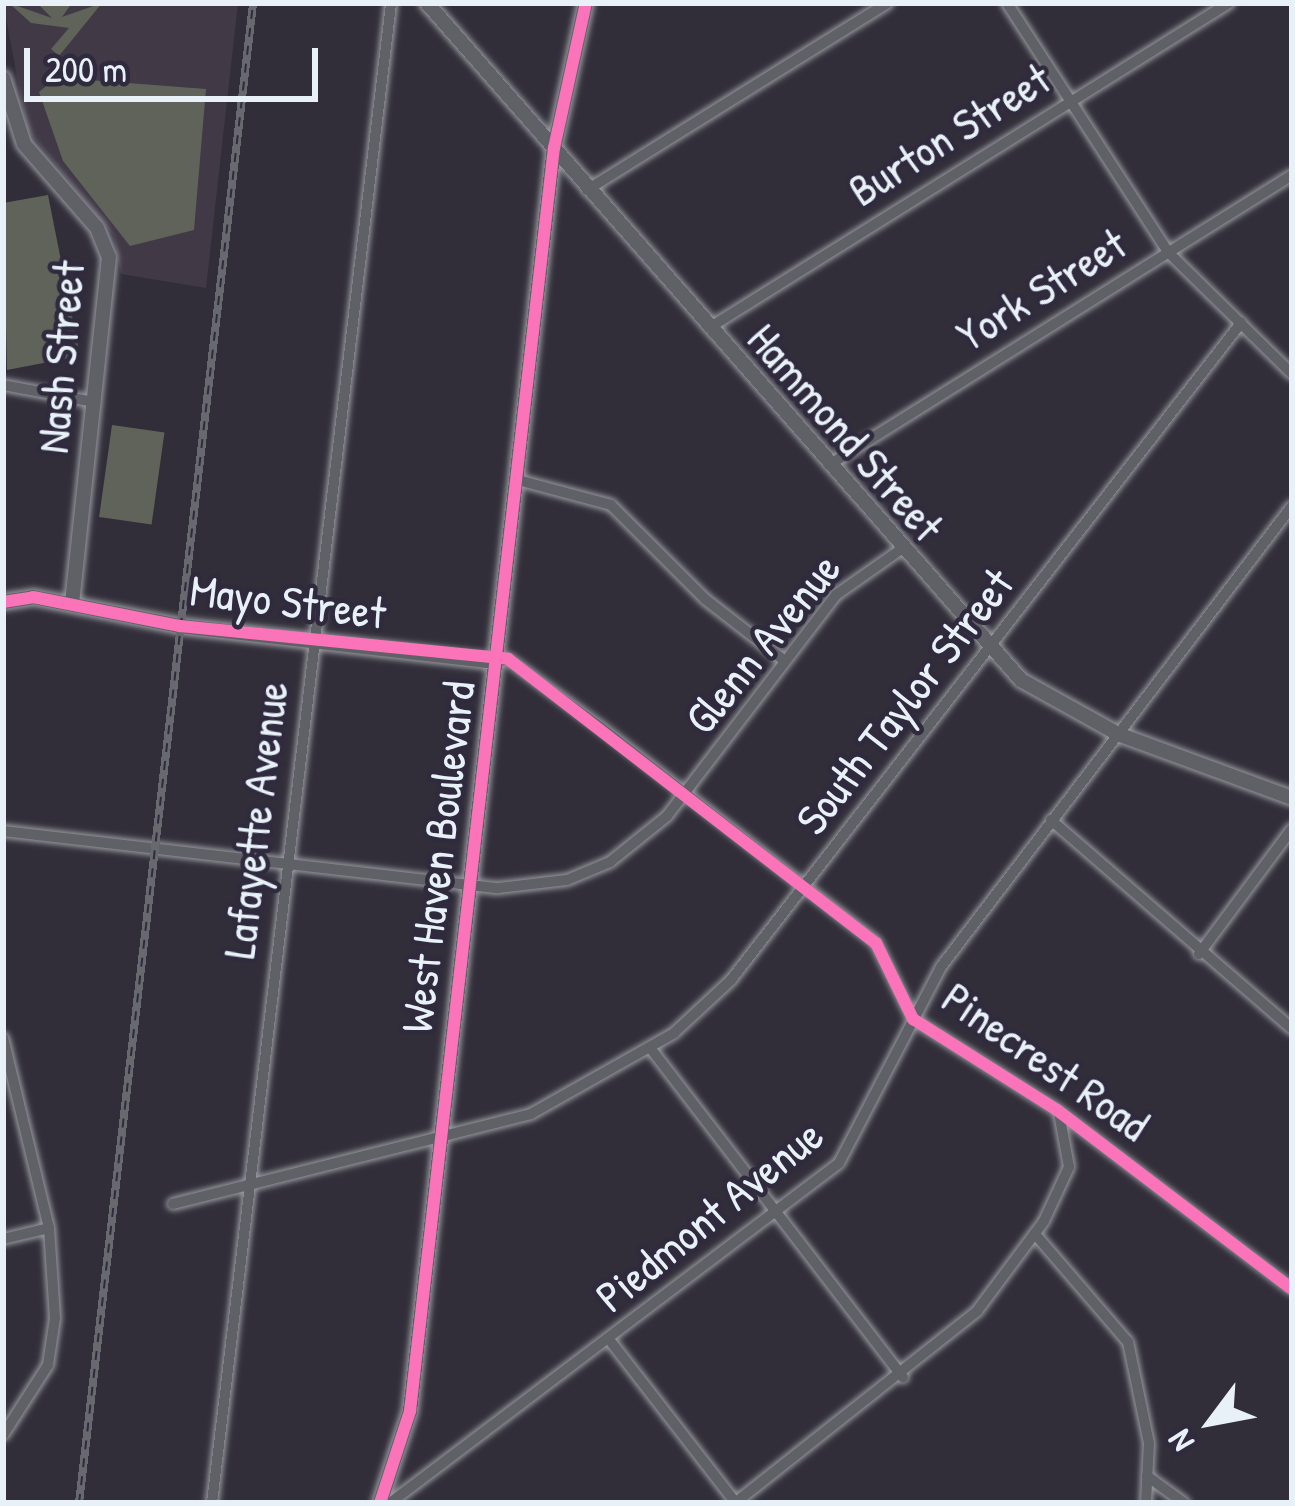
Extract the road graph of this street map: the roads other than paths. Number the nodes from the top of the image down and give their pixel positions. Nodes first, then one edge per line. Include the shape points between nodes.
1 (391, 3) edge
2 (427, 3) edge
3 (586, 3) edge
4 (888, 3) edge
5 (1007, 3) edge
6 (1229, 3) edge
7 (3, 78) edge
8 (1070, 101) junction
9 (7, 118) edge
10 (554, 148) junction
11 (1292, 175) edge
12 (587, 190) junction
13 (1168, 252) junction
14 (1241, 323) junction
15 (709, 328) junction
16 (1292, 374) edge
17 (3, 385) edge
18 (95, 402) junction
19 (829, 465) junction
20 (518, 480) junction
21 (1292, 506) edge
22 (900, 550) junction
23 (3, 602) edge
24 (72, 603) junction
25 (312, 640) junction
26 (990, 651) junction
27 (785, 661) junction
28 (496, 662) junction
29 (1118, 734) junction
30 (686, 795) junction
31 (1292, 798) edge
32 (1051, 820) junction
33 (1292, 829) edge
34 (3, 831) edge
35 (286, 864) junction
36 (471, 884) junction
37 (805, 886) junction
38 (1199, 954) junction
39 (914, 1019) junction
40 (1292, 1029) edge
41 (3, 1038) edge
42 (651, 1049) junction
43 (1058, 1110) junction
44 (441, 1137) junction
45 (249, 1182) junction
46 (173, 1204) dead end
47 (772, 1213) junction
48 (49, 1228) junction
49 (1035, 1234) junction
50 (3, 1239) edge
51 (1292, 1289) edge
52 (610, 1342) junction
53 (903, 1377) junction
54 (3, 1436) edge
55 (1147, 1476) junction
56 (212, 1503) edge
57 (380, 1503) edge
58 (390, 1503) edge
59 (736, 1503) edge
60 (1146, 1503) edge
61 (1184, 1503) edge

1 - 25 street, Lafayette Avenue
2 - 10 street, Hammond Street
3 - 10 street, West Haven Boulevard
4 - 12 street
5 - 8 street
6 - 8 street, Burton Street
7 - 9 street, Nash Street
8 - 13 street
8 - 15 street, Burton Street
9 - 18 street, Nash Street via 107,246
10 - 12 street, Hammond Street
10 - 20 street, West Haven Boulevard
11 - 13 street, York Street
12 - 15 street, Hammond Street
13 - 14 street
13 - 19 street, York Street
14 - 16 street
14 - 26 street, South Taylor Street
15 - 19 street, Hammond Street
17 - 18 street
18 - 24 street, Nash Street
19 - 22 street, Hammond Street
20 - 27 street via 611,505 705,599
20 - 28 street, West Haven Boulevard
21 - 29 street, Piedmont Avenue
22 - 26 street, Hammond Street
22 - 27 street, Glenn Avenue via 855,576
23 - 24 street, Mayo Street
24 - 25 street, Mayo Street
25 - 28 street, Mayo Street
25 - 35 street, Lafayette Avenue
26 - 29 street, Hammond Street via 1045,696
26 - 37 street, South Taylor Street
27 - 30 street, Glenn Avenue
28 - 30 street, Pinecrest Road via 508,659
28 - 36 street, West Haven Boulevard
29 - 31 street, Hammond Street
29 - 32 street, Piedmont Avenue
30 - 36 street, Glenn Avenue via 631,848 588,873 521,887
30 - 37 street, Pinecrest Road
32 - 38 street
32 - 39 street, Piedmont Avenue via 940,967
33 - 38 street
34 - 35 street, Glenn Avenue
35 - 36 street, Glenn Avenue
35 - 45 street, Lafayette Avenue
36 - 44 street, West Haven Boulevard
37 - 39 street, Pinecrest Road via 876,944
37 - 42 street, South Taylor Street via 731,980
38 - 40 street
39 - 43 street, Pinecrest Road
39 - 47 street, Piedmont Avenue via 852,1147
41 - 48 street
42 - 44 street, South Taylor Street via 531,1114
42 - 47 street
43 - 49 street via 1069,1168
43 - 51 street, Pinecrest Road
44 - 45 street, South Taylor Street
44 - 57 street, West Haven Boulevard via 410,1411
45 - 46 street, South Taylor Street
45 - 56 street, Lafayette Avenue
47 - 52 street, Piedmont Avenue
47 - 53 street
48 - 50 street
48 - 54 street via 53,1344 37,1387
49 - 53 street via 977,1311
49 - 55 street via 1128,1342 1146,1416
52 - 58 street, Piedmont Avenue
52 - 59 street
53 - 59 street
55 - 60 street
55 - 61 street

